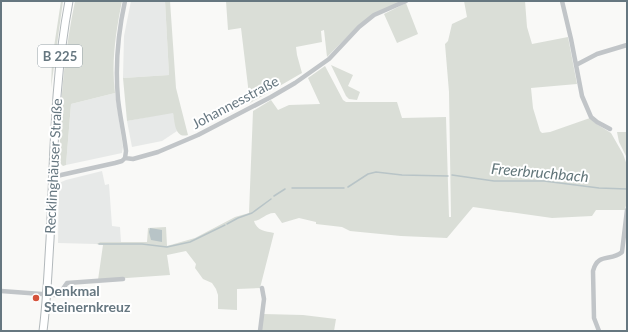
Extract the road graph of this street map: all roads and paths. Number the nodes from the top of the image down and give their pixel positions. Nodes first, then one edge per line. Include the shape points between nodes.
1 (69, 1) edge
2 (125, 1) edge
3 (406, 1) edge
4 (562, 1) edge
5 (627, 45) edge
6 (576, 65) junction
7 (610, 130) dead end
8 (125, 158) junction
9 (52, 177) junction
10 (627, 210) edge
11 (626, 236) edge
12 (625, 252) edge
13 (123, 279) dead end
14 (262, 288) dead end
15 (1, 290) edge
16 (47, 295) junction
17 (43, 331) edge
18 (260, 331) edge
19 (599, 331) edge

1 - 9 main road, Recklinghäuser Straße / B 225 via 59,66
2 - 8 street via 118,40 117,70
3 - 8 street, Johannesstraße via 374,15 358,27 329,59 271,98 158,152 133,159
4 - 6 street
5 - 6 street via 597,54
6 - 7 street via 582,96 592,117
8 - 9 street, Johannesstraße via 115,163
9 - 16 main road, Recklinghäuser Straße / B 225
10 - 11 street
11 - 12 street
12 - 19 street via 600,259 595,264 594,318
13 - 16 street via 67,283 60,293
14 - 18 street via 264,299
15 - 16 street
16 - 17 main road, Recklinghäuser Straße / B 225

